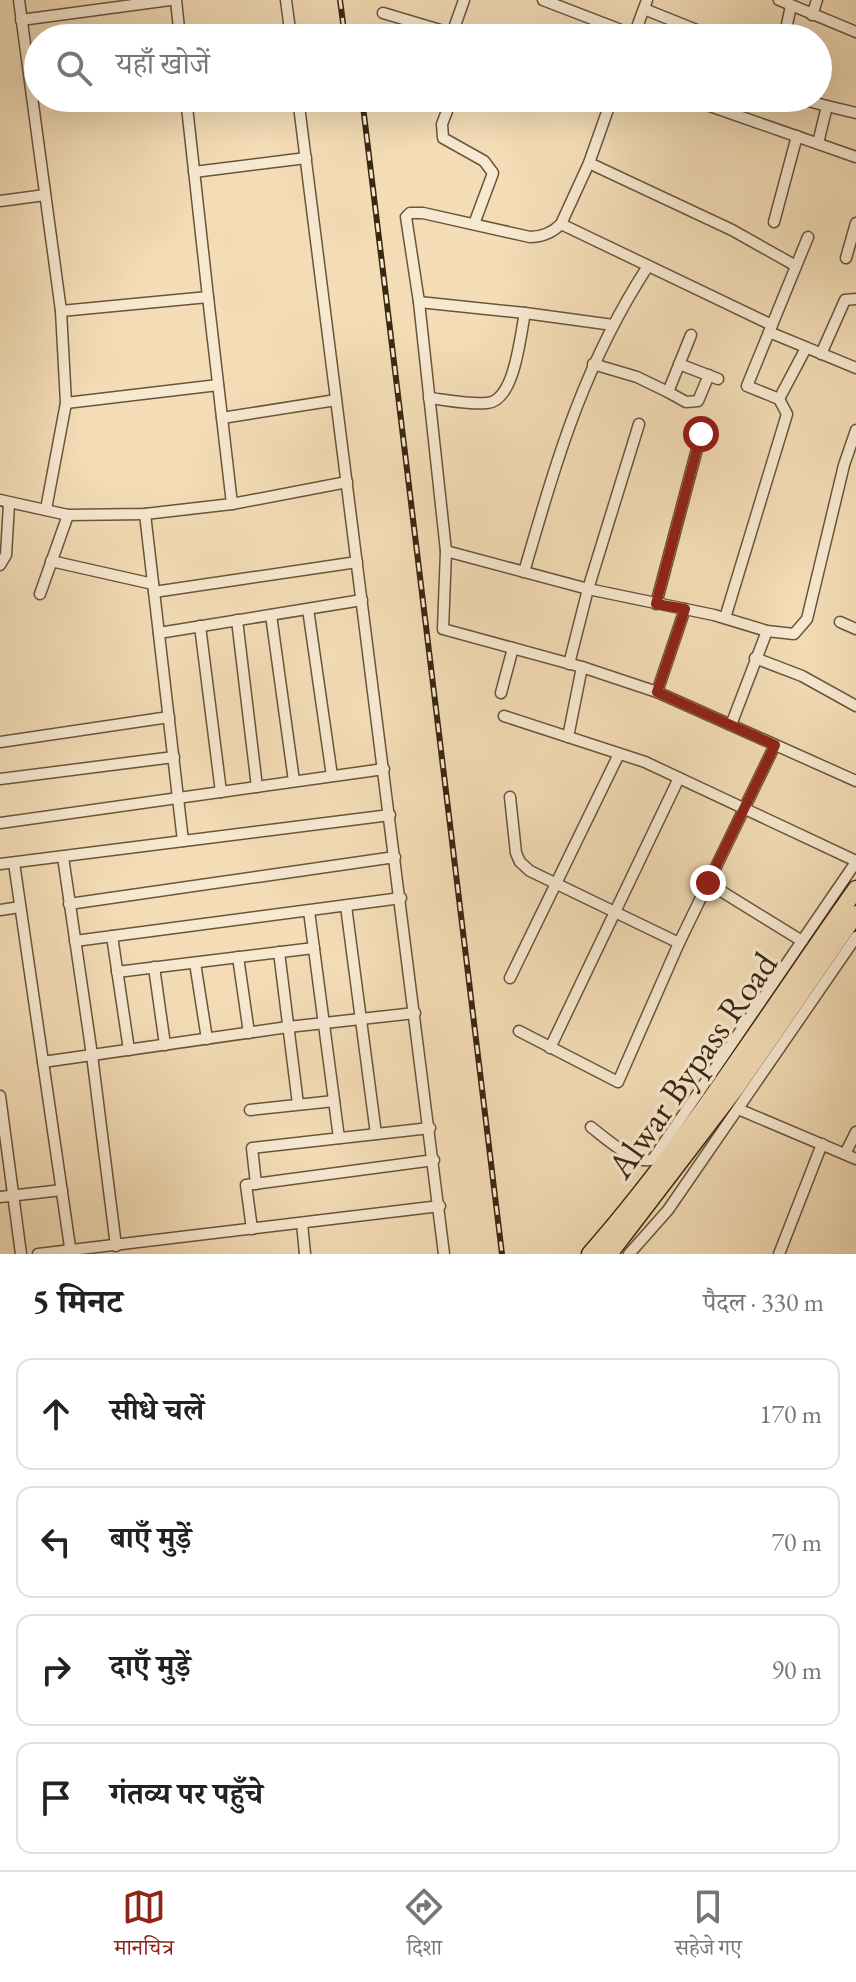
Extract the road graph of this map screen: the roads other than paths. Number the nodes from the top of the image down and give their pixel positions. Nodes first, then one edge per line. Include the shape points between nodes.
1 (19, 0) edge
2 (173, 0) edge
3 (286, 0) edge
4 (464, 0) edge
5 (543, 0) edge
6 (779, 0) edge
7 (817, 0) edge
8 (646, 4) edge
9 (791, 6) junction
10 (383, 13) dead end
11 (812, 15) junction
12 (21, 20) junction
13 (177, 24) edge
14 (289, 24) edge
15 (419, 24) edge
16 (456, 24) edge
17 (603, 24) edge
18 (638, 24) edge
19 (680, 24) edge
20 (787, 24) edge
21 (856, 32) edge
22 (24, 42) edge
23 (832, 107) edge
24 (34, 112) edge
25 (188, 112) edge
26 (300, 112) edge
27 (447, 112) edge
28 (607, 112) edge
29 (728, 112) edge
30 (826, 112) edge
31 (856, 113) edge
32 (797, 136) junction
33 (818, 143) junction
34 (856, 157) edge
35 (306, 158) junction
36 (589, 163) junction
37 (194, 172) junction
38 (45, 195) junction
39 (0, 201) edge
40 (774, 222) dead end
41 (856, 223) edge
42 (474, 224) junction
43 (561, 224) junction
44 (808, 237) dead end
45 (846, 258) dead end
46 (648, 266) junction
47 (796, 266) junction
48 (208, 297) junction
49 (856, 299) edge
50 (419, 302) junction
51 (61, 311) junction
52 (525, 313) junction
53 (613, 325) junction
54 (771, 329) junction
55 (691, 335) dead end
56 (806, 348) junction
57 (821, 354) junction
58 (593, 364) junction
59 (679, 364) junction
60 (856, 368) edge
61 (218, 385) junction
62 (668, 392) junction
63 (429, 398) junction
64 (779, 399) junction
65 (336, 400) junction
66 (66, 403) junction
67 (222, 418) junction
68 (639, 424) dead end
69 (856, 430) edge
70 (701, 434) dead end
71 (347, 482) junction
72 (5, 502) edge
73 (232, 504) junction
74 (46, 509) junction
75 (145, 514) junction
76 (68, 515) junction
77 (446, 551) junction
78 (51, 561) junction
79 (357, 562) junction
80 (0, 565) edge
81 (524, 572) junction
82 (154, 588) junction
83 (588, 589) junction
84 (40, 594) dead end
85 (362, 600) junction
86 (656, 604) junction
87 (308, 609) junction
88 (685, 609) junction
89 (271, 615) junction
90 (725, 618) junction
91 (237, 620) junction
92 (840, 622) dead end
93 (200, 626) junction
94 (856, 629) edge
95 (767, 631) junction
96 (159, 633) junction
97 (513, 648) junction
98 (755, 658) junction
99 (569, 664) junction
100 (582, 667) junction
101 (657, 692) junction
102 (501, 693) dead end
103 (856, 706) edge
104 (504, 716) dead end
105 (169, 717) junction
106 (731, 725) junction
107 (568, 737) junction
108 (0, 742) edge
109 (775, 745) junction
110 (619, 754) junction
111 (174, 757) junction
112 (384, 769) junction
113 (332, 776) junction
114 (679, 778) junction
115 (0, 779) edge
116 (294, 781) junction
117 (856, 781) edge
118 (257, 787) junction
119 (221, 792) junction
120 (510, 797) dead end
121 (178, 798) junction
122 (744, 810) junction
123 (390, 815) junction
124 (0, 823) edge
125 (183, 841) junction
126 (63, 857) junction
127 (395, 857) junction
128 (856, 862) edge
129 (14, 863) junction
130 (0, 864) edge
131 (708, 883) junction
132 (558, 884) junction
133 (856, 889) edge
134 (401, 898) junction
135 (69, 904) junction
136 (346, 906) junction
137 (20, 907) junction
138 (0, 910) edge
139 (309, 911) junction
140 (615, 912) junction
141 (851, 920) edge
142 (112, 936) junction
143 (75, 941) junction
144 (802, 941) junction
145 (679, 943) junction
146 (314, 948) junction
147 (279, 952) junction
148 (238, 957) junction
149 (195, 963) junction
150 (154, 967) junction
151 (117, 972) junction
152 (510, 978) dead end
153 (415, 1013) junction
154 (361, 1020) junction
155 (324, 1025) junction
156 (288, 1027) junction
157 (519, 1031) dead end
158 (249, 1033) junction
159 (207, 1039) junction
160 (165, 1045) junction
161 (550, 1048) junction
162 (129, 1050) junction
163 (92, 1055) junction
164 (43, 1062) junction
165 (0, 1096) edge
166 (334, 1101) junction
167 (298, 1104) junction
168 (738, 1109) junction
169 (250, 1110) dead end
170 (591, 1127) dead end
171 (430, 1128) junction
172 (856, 1132) edge
173 (376, 1134) junction
174 (339, 1138) junction
175 (822, 1144) junction
176 (845, 1154) junction
177 (856, 1159) edge
178 (4, 1160) edge
179 (434, 1160) junction
180 (256, 1184) junction
181 (62, 1190) junction
182 (13, 1196) junction
183 (0, 1197) edge
184 (440, 1206) junction
185 (302, 1223) junction
186 (252, 1229) junction
187 (116, 1246) junction
188 (71, 1253) edge
189 (632, 1253) edge
190 (21, 1254) edge
191 (38, 1254) edge
192 (305, 1254) edge
193 (444, 1254) edge
194 (590, 1254) edge
195 (609, 1254) edge
196 (779, 1254) edge

1 - 12 street
2 - 12 street
2 - 13 street
3 - 14 street
4 - 16 street
5 - 17 street
6 - 9 street
7 - 11 street
8 - 18 street
8 - 19 street
9 - 11 street
9 - 20 street
10 - 15 street
11 - 21 street
12 - 22 street
23 - 31 street
24 - 38 street
25 - 37 street
26 - 35 street
27 - 42 street via 443,138 484,161 493,173
28 - 36 street
29 - 32 street
30 - 33 street
32 - 33 street
32 - 40 street
33 - 34 street
35 - 37 street
35 - 65 street
36 - 43 street
36 - 47 street
37 - 48 street
38 - 39 street
38 - 51 street
41 - 45 street
42 - 43 street via 539,237
42 - 50 street via 423,213 406,217
43 - 46 street
44 - 47 street
46 - 53 street
46 - 54 street
47 - 54 street
48 - 51 street
48 - 61 street
49 - 57 street via 845,300
50 - 52 street
50 - 63 street
51 - 66 street
52 - 53 street
52 - 63 street via 511,379 501,396 486,403
53 - 58 street
54 - 56 street
54 - 64 street via 747,386
55 - 59 street
56 - 57 street
56 - 64 street
57 - 60 street
58 - 62 street
58 - 81 street via 566,431
59 - 62 street
59 - 62 street via 714,377 698,401 686,402
61 - 66 street
61 - 67 street
63 - 77 street
64 - 90 street via 787,414 785,424
65 - 67 street
65 - 71 street
66 - 74 street
67 - 73 street
68 - 83 street
69 - 95 street via 807,619 794,634
70 - 86 street
71 - 73 street
71 - 79 street
72 - 74 street
72 - 80 street via 6,555
73 - 75 street
74 - 76 street
75 - 76 street
75 - 82 street
76 - 78 street
77 - 81 street
77 - 97 street via 443,629
78 - 82 street
78 - 84 street
79 - 82 street
79 - 85 street
81 - 83 street
82 - 96 street
83 - 86 street
83 - 99 street
85 - 87 street
85 - 112 street
86 - 88 street
87 - 89 street
87 - 113 street
88 - 90 street
88 - 101 street
89 - 91 street
89 - 116 street
90 - 95 street
91 - 93 street
91 - 118 street
92 - 94 street
93 - 96 street
93 - 119 street
95 - 98 street
96 - 105 street
97 - 99 street
97 - 102 street
98 - 103 street
98 - 106 street
99 - 100 street
100 - 101 street
100 - 107 street
101 - 106 street
104 - 107 street
105 - 108 street
105 - 111 street
106 - 109 street
107 - 110 street
109 - 117 street
109 - 122 street
110 - 114 street
110 - 132 street
111 - 115 street
111 - 121 street
112 - 113 street
112 - 123 street
113 - 116 street
114 - 122 street
114 - 140 street
116 - 118 street
118 - 119 street
119 - 121 street
120 - 132 street via 520,862
121 - 124 street
121 - 125 street
122 - 128 street
122 - 131 street
123 - 125 street
123 - 127 street
125 - 126 street
126 - 129 street
126 - 135 street
127 - 134 street
127 - 135 street
128 - 144 street
129 - 130 street
129 - 137 street
131 - 144 street
131 - 145 street
132 - 140 street
132 - 152 street
133 - 141 main road
134 - 136 street
134 - 153 street
135 - 143 street
136 - 139 street
136 - 154 street
137 - 138 street
137 - 164 street
139 - 142 street
139 - 146 street
140 - 145 street
140 - 161 street
141 - 168 street
141 - 194 main road, Alwar Bypass Road
141 - 195 main road via 736,1088
142 - 143 street
142 - 151 street
143 - 163 street
144 - 170 street via 653,1159 638,1161
145 - 161 street via 618,1082
146 - 147 street
146 - 155 street
147 - 148 street
147 - 156 street
148 - 149 street
148 - 158 street
149 - 150 street
149 - 159 street
150 - 151 street
150 - 160 street
151 - 162 street
153 - 154 street
153 - 171 street
154 - 155 street
154 - 173 street
155 - 156 street
155 - 166 street
156 - 158 street
156 - 167 street
157 - 161 street
158 - 159 street
159 - 160 street
160 - 162 street
162 - 163 street
163 - 164 street
163 - 187 street
164 - 181 street
165 - 178 street
166 - 167 street
166 - 174 street
167 - 169 street
168 - 175 street
168 - 189 street
171 - 173 street
171 - 179 street
172 - 176 street
173 - 174 street
174 - 180 street via 252,1148
175 - 176 street
175 - 196 street
176 - 177 street
178 - 182 street
179 - 180 street
179 - 184 street
180 - 186 street via 246,1185
181 - 182 street
181 - 188 street
182 - 183 street
182 - 190 street
184 - 185 street
184 - 193 street
185 - 186 street
185 - 192 street
186 - 187 street
187 - 188 street
188 - 191 street

